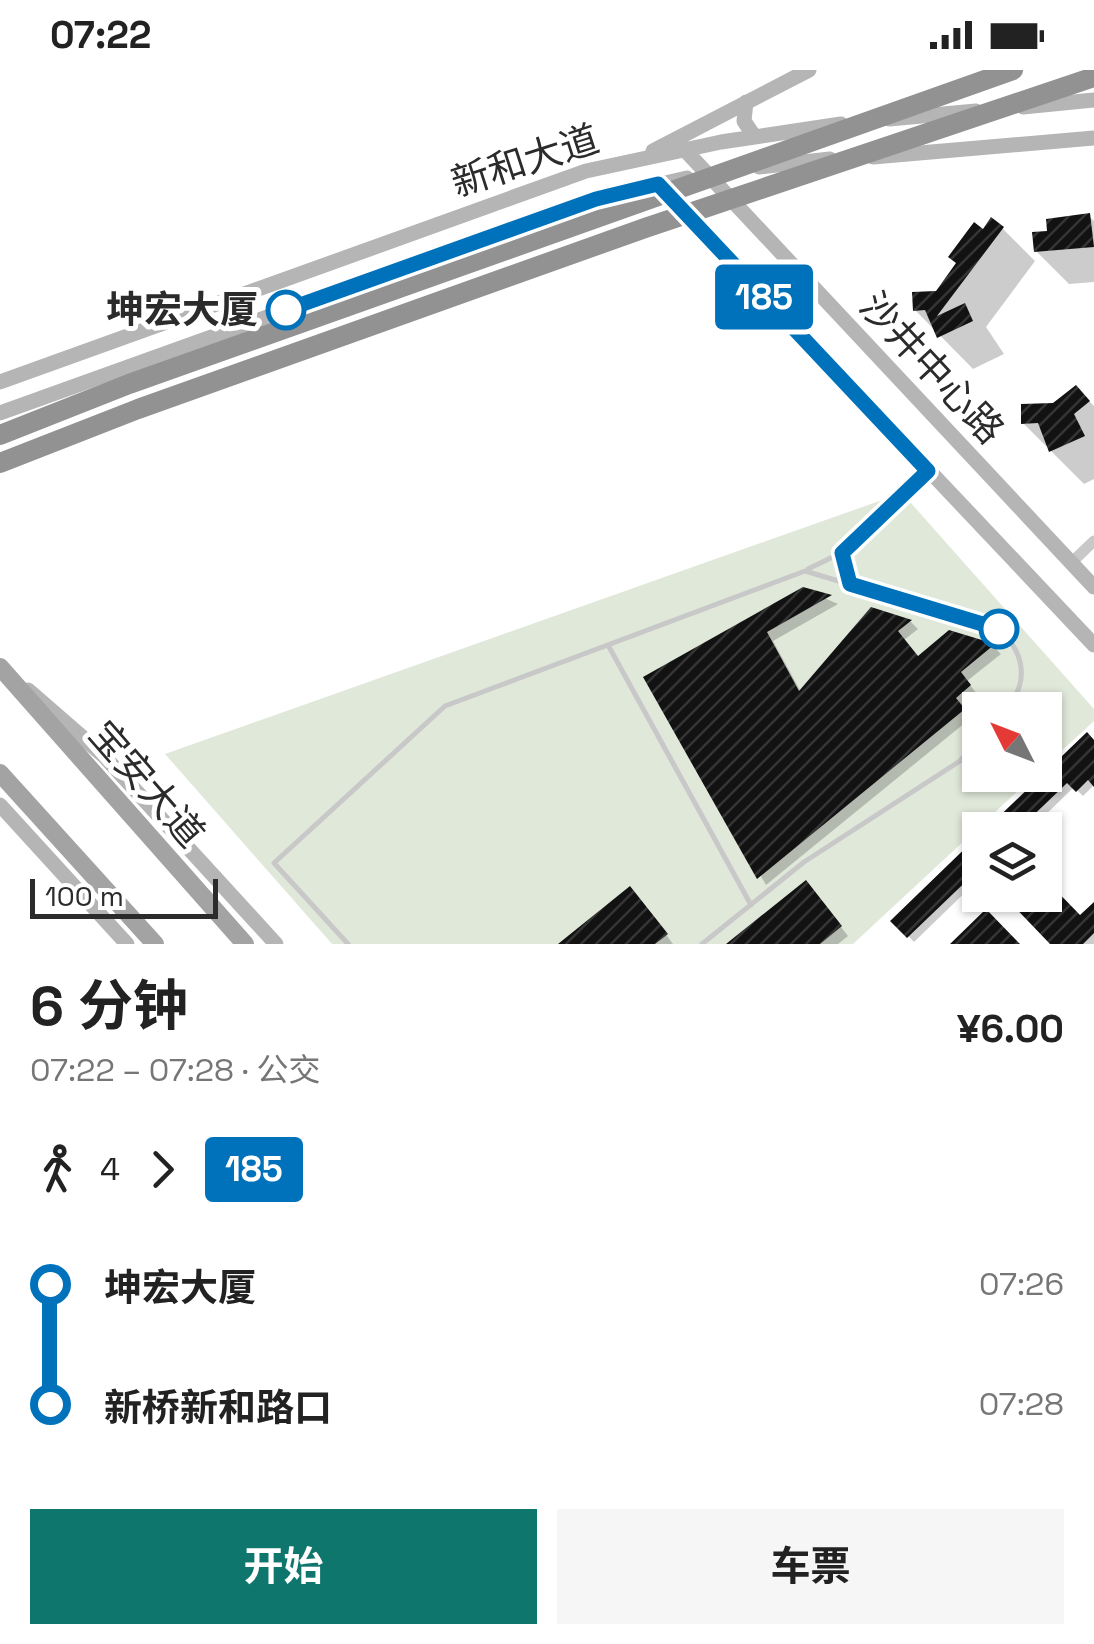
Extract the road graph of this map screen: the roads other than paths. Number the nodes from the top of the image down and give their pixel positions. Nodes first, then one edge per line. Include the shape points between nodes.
1 (809, 70) edge
2 (1012, 70) edge
3 (1094, 77) edge
4 (1094, 100) edge
5 (746, 102) junction
6 (754, 136) junction
7 (1094, 138) edge
8 (684, 149) junction
9 (642, 158) junction
10 (707, 175) junction
11 (658, 184) junction
12 (0, 382) edge
13 (0, 413) edge
14 (0, 434) edge
15 (0, 463) edge
16 (928, 471) junction
17 (1094, 542) edge
18 (842, 553) junction
19 (1072, 563) junction
20 (805, 570) junction
21 (850, 584) junction
22 (1094, 586) edge
23 (608, 645) junction
24 (1094, 645) edge
25 (0, 667) edge
26 (1017, 692) edge
27 (962, 759) edge
28 (0, 773) edge
29 (0, 804) edge
30 (750, 905) junction
31 (127, 944) edge
32 (155, 944) edge
33 (244, 944) edge
34 (276, 944) edge
35 (348, 944) edge
36 (702, 944) edge

1 - 5 main road
2 - 14 highway, bridge
3 - 15 highway, bridge via 644,228
4 - 6 main road, 新和大道
5 - 6 main road via 744,121
5 - 9 main road
6 - 8 main road, 新和大道
7 - 10 main road, 新和大道
8 - 9 main road, 新和大道
8 - 10 main road, 沙井中心路
9 - 12 main road, 新和大道 via 586,171
10 - 11 main road, 新和大道
10 - 19 main road, 沙井中心路
11 - 13 main road, 新和大道 via 596,199
11 - 16 main road, 沙井中心路
16 - 18 lane
16 - 24 main road, 沙井中心路
17 - 19 street
18 - 20 lane
18 - 21 lane
19 - 22 main road, 沙井中心路
20 - 21 lane
20 - 23 lane
21 - 26 lane via 999,629 1012,640 1022,671
23 - 30 lane
23 - 35 lane via 445,706 274,863
25 - 33 main road, 宝安大道
25 - 34 main road via 104,756
27 - 30 lane
28 - 32 main road
29 - 31 main road
30 - 36 lane

